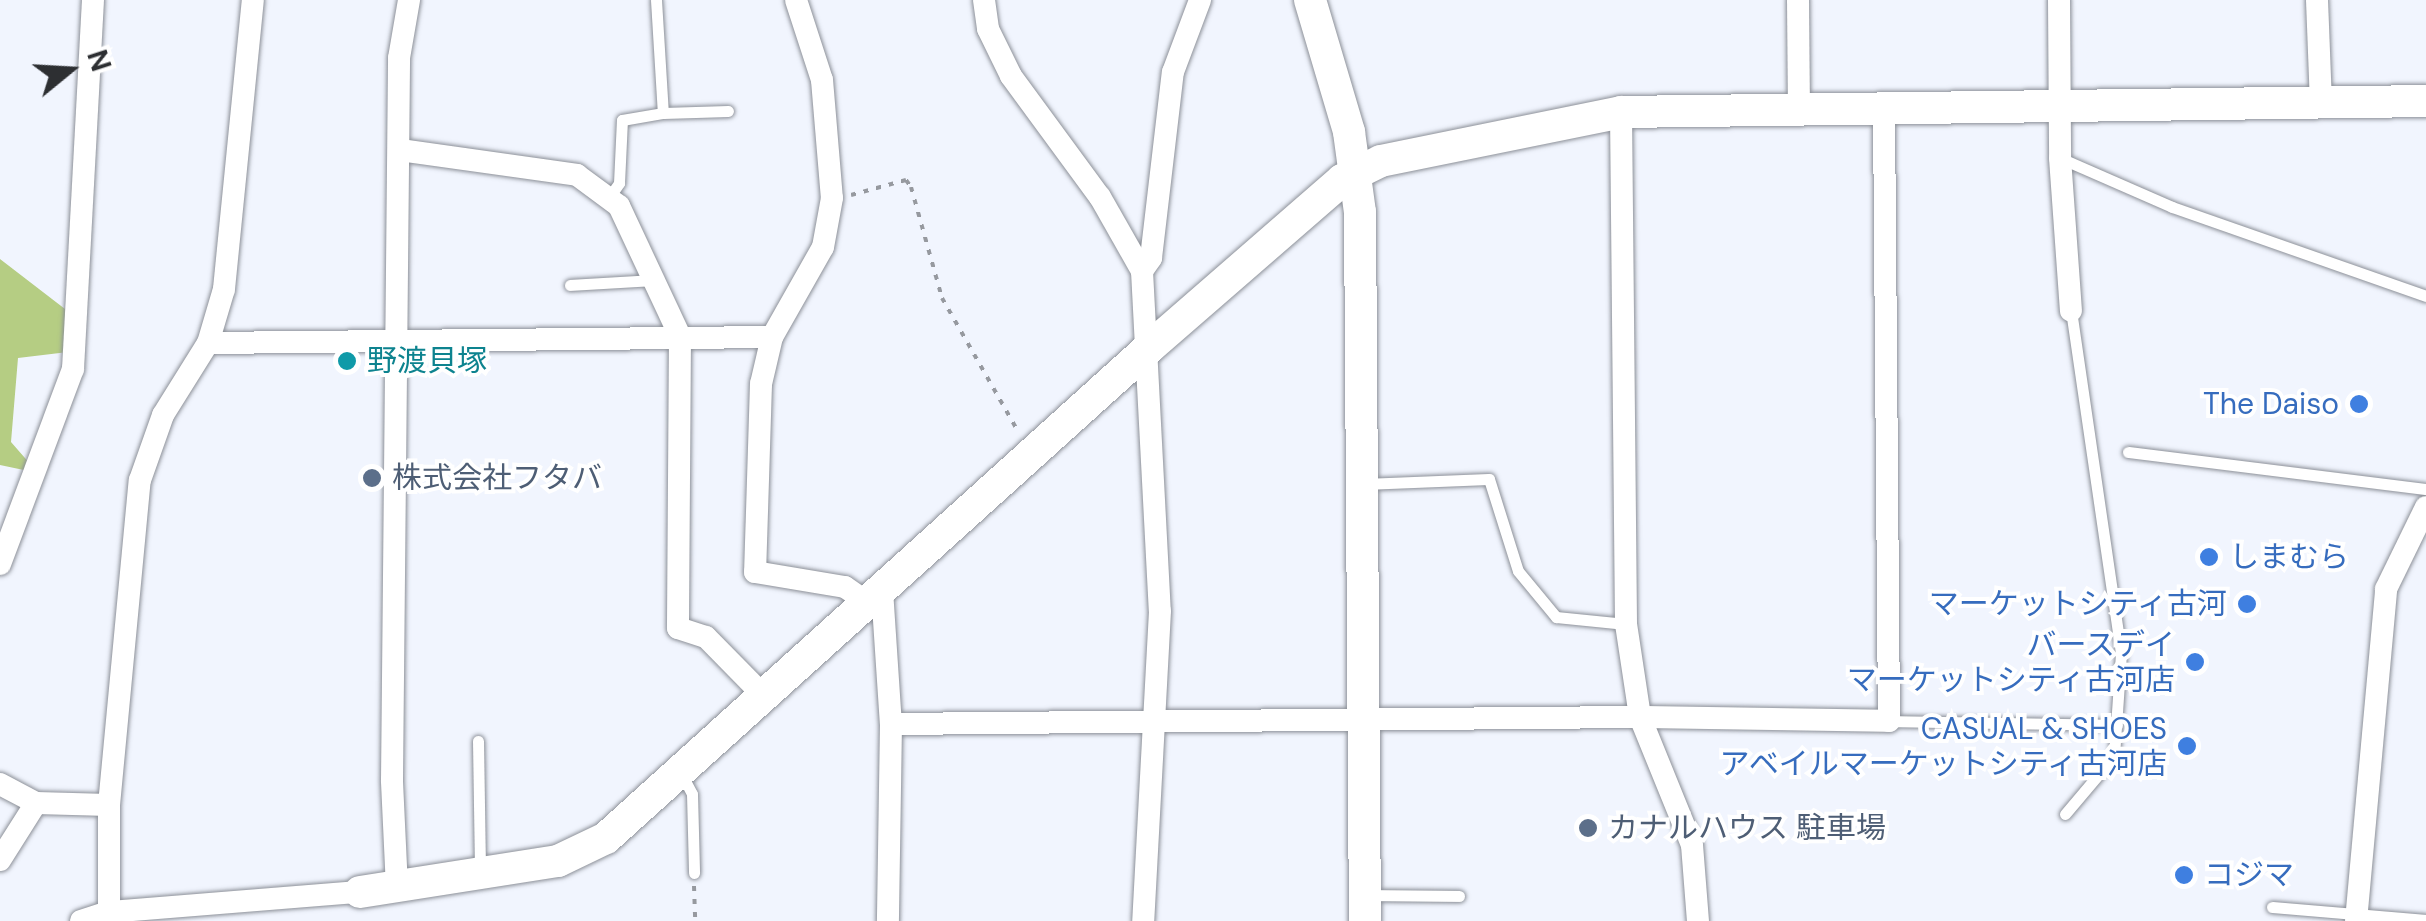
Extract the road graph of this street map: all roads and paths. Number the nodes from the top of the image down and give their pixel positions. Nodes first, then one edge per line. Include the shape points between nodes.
1 (93, 0) edge
2 (253, 0) edge
3 (409, 0) edge
4 (656, 0) edge
5 (796, 0) edge
6 (984, 0) edge
7 (1200, 0) edge
8 (1310, 0) edge
9 (1798, 0) edge
10 (2059, 0) edge
11 (2318, 0) edge
12 (2426, 101) edge
13 (2321, 102) junction
14 (1884, 106) junction
15 (2061, 106) junction
16 (1799, 108) junction
17 (728, 111) dead end
18 (1621, 112) junction
19 (664, 113) junction
20 (400, 150) junction
21 (2060, 158) junction
22 (1356, 171) junction
23 (610, 196) junction
24 (832, 198) junction
25 (1142, 271) junction
26 (653, 280) junction
27 (570, 285) dead end
28 (2426, 296) edge
29 (2071, 310) joint
30 (680, 336) junction
31 (772, 337) junction
32 (208, 343) junction
33 (399, 344) junction
34 (1150, 347) junction
35 (2128, 452) dead end
36 (1033, 453) junction
37 (1362, 484) junction
38 (2426, 489) edge
39 (2426, 507) edge
40 (0, 564) edge
41 (875, 596) junction
42 (1626, 624) junction
43 (765, 696) junction
44 (1640, 717) junction
45 (1364, 719) junction
46 (1889, 721) junction
47 (1158, 723) junction
48 (891, 724) junction
49 (2117, 725) junction
50 (478, 741) dead end
51 (681, 773) junction
52 (0, 784) edge
53 (36, 804) junction
54 (109, 805) junction
55 (2065, 814) dead end
56 (0, 860) edge
57 (694, 873) joint
58 (480, 876) junction
59 (397, 888) junction
60 (360, 892) joint
61 (1459, 896) dead end
62 (2272, 907) dead end
63 (1365, 908) edge
64 (109, 912) junction
65 (2356, 918) edge
66 (2426, 920) edge
67 (82, 921) edge
68 (694, 921) edge
69 (888, 921) edge
70 (1143, 921) edge
71 (1698, 921) edge

1 - 40 street via 77,345
2 - 32 street via 224,288
3 - 20 street via 399,58
4 - 19 lane
5 - 24 street via 822,80
6 - 25 street via 988,29 1010,76 1100,197
7 - 25 street via 1173,72 1151,258
8 - 22 street
9 - 16 street
10 - 15 street
11 - 13 street
12 - 13 street
13 - 15 street
14 - 15 street
14 - 16 street
14 - 46 street
15 - 21 street
16 - 18 street
17 - 19 lane
18 - 22 street
18 - 42 street
19 - 23 lane via 622,120 619,183
20 - 23 street via 567,172
20 - 33 street
21 - 28 lane via 2172,207
21 - 29 street
22 - 34 street
22 - 37 street
23 - 26 street
24 - 31 street via 822,247
24 - 36 path via 906,180 942,298
25 - 34 street
26 - 27 lane
26 - 30 street
29 - 49 lane via 2121,653
30 - 31 street
30 - 33 street
30 - 43 street via 678,628 706,637
31 - 41 street via 760,384 755,572
32 - 33 street
32 - 54 street via 163,415 140,480
33 - 59 street via 392,780
34 - 36 street
34 - 47 street
35 - 38 lane
36 - 41 street
37 - 42 lane via 1490,479 1518,571 1556,618
37 - 45 street
39 - 65 street via 2386,589
41 - 43 street
41 - 48 street
42 - 44 street
43 - 51 street
44 - 45 street
44 - 46 street
44 - 71 street via 1692,845
45 - 47 street
45 - 63 street
46 - 49 lane
47 - 48 street
47 - 70 street
48 - 69 street
49 - 55 lane via 2114,756
50 - 58 lane
51 - 57 lane via 692,794
51 - 58 street via 584,852
52 - 53 street
53 - 54 street
53 - 56 street
54 - 64 street
57 - 68 path
58 - 59 street
59 - 60 street
60 - 64 street
61 - 63 lane
62 - 65 lane
64 - 67 street
65 - 66 lane

